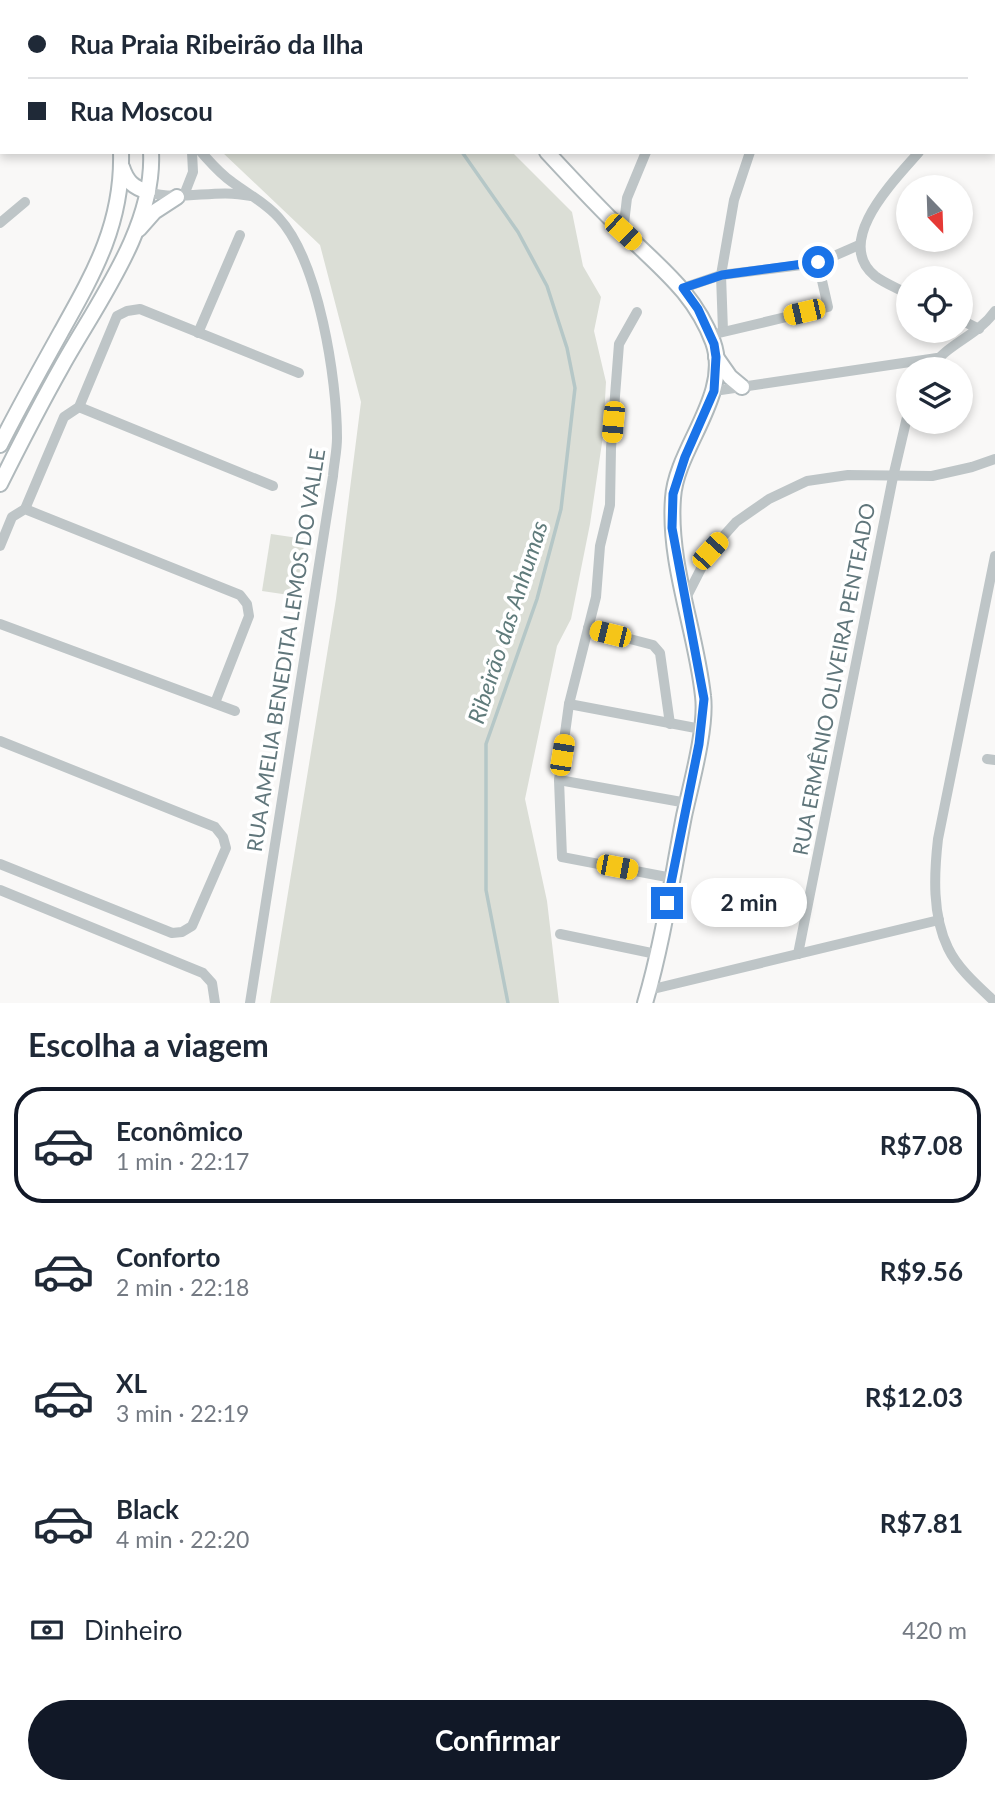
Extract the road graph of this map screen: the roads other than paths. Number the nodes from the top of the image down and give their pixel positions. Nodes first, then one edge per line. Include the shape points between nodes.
1 (151, 154) edge
2 (192, 154) edge
3 (203, 154) edge
4 (549, 154) edge
5 (645, 154) edge
6 (749, 154) edge
7 (917, 154) edge
8 (121, 159) edge
9 (148, 192) junction
10 (181, 196) junction
11 (256, 198) junction
12 (25, 202) dead end
13 (0, 223) edge
14 (623, 232) junction
15 (135, 233) junction
16 (240, 234) dead end
17 (859, 245) junction
18 (818, 262) junction
19 (722, 275) junction
20 (896, 287) edge
21 (683, 288) junction
22 (995, 311) edge
23 (638, 312) dead end
24 (973, 326) edge
25 (979, 329) junction
26 (198, 332) junction
27 (716, 357) junction
28 (938, 357) edge
29 (896, 364) edge
30 (299, 373) dead end
31 (742, 387) junction
32 (714, 391) junction
33 (79, 407) junction
34 (903, 434) edge
35 (0, 445) edge
36 (995, 459) edge
37 (893, 477) junction
38 (0, 484) edge
39 (273, 486) dead end
40 (25, 509) junction
41 (0, 546) edge
42 (995, 556) edge
43 (685, 600) junction
44 (0, 624) edge
45 (588, 628) junction
46 (215, 704) junction
47 (569, 704) junction
48 (235, 711) dead end
49 (670, 724) junction
50 (701, 729) junction
51 (0, 741) edge
52 (559, 780) junction
53 (687, 803) junction
54 (0, 864) edge
55 (672, 878) junction
56 (0, 890) edge
57 (939, 920) junction
58 (560, 934) dead end
59 (656, 954) junction
60 (798, 954) junction
61 (647, 997) edge
62 (995, 1002) edge
63 (215, 1003) edge
64 (250, 1003) edge

1 - 9 street
2 - 10 street via 193,172
3 - 11 street, RUA AMELIA BENEDITA LEMOS DO VALLE
4 - 14 street
5 - 14 street via 627,198
6 - 19 street via 734,200
7 - 17 street via 869,215
8 - 9 street via 126,179
8 - 35 street via 112,231 97,267
9 - 10 street
9 - 15 street
10 - 11 street via 214,192
10 - 15 street via 154,212
11 - 64 street, RUA AMELIA BENEDITA LEMOS DO VALLE via 294,237 309,275 328,353 337,441
12 - 13 street
14 - 21 street
15 - 38 street
16 - 26 street
17 - 18 street
17 - 20 street via 873,275
18 - 19 street
18 - 19 street via 828,307 720,333
19 - 21 street
21 - 27 street via 698,309
22 - 25 street
23 - 45 street via 619,344 610,505
24 - 25 street
25 - 28 street
26 - 30 street
26 - 33 street via 140,309 117,316
27 - 31 street
27 - 32 street
29 - 31 street
31 - 32 street
32 - 43 street via 673,494 672,528
33 - 39 street
33 - 40 street via 64,417
34 - 37 street, RUA ERMÊNIO OLIVEIRA PENTEADO
36 - 37 street via 932,476
37 - 43 street via 848,475 807,481 769,499 736,522 710,551
37 - 60 street, RUA ERMÊNIO OLIVEIRA PENTEADO
40 - 41 street via 12,517
40 - 46 street via 240,595 249,616
42 - 57 street via 938,839 934,875
43 - 50 street via 704,699
44 - 46 street
45 - 47 street
45 - 49 street via 653,645 660,653
46 - 48 street
47 - 49 street
47 - 52 street
49 - 50 street
50 - 53 street
51 - 54 street via 215,827 226,848 192,926 172,933
52 - 53 street
52 - 55 street via 562,857
53 - 55 street
55 - 59 street
56 - 63 street via 202,973 212,983
57 - 60 street
57 - 62 street via 948,949
58 - 59 street
59 - 61 street
60 - 61 street

